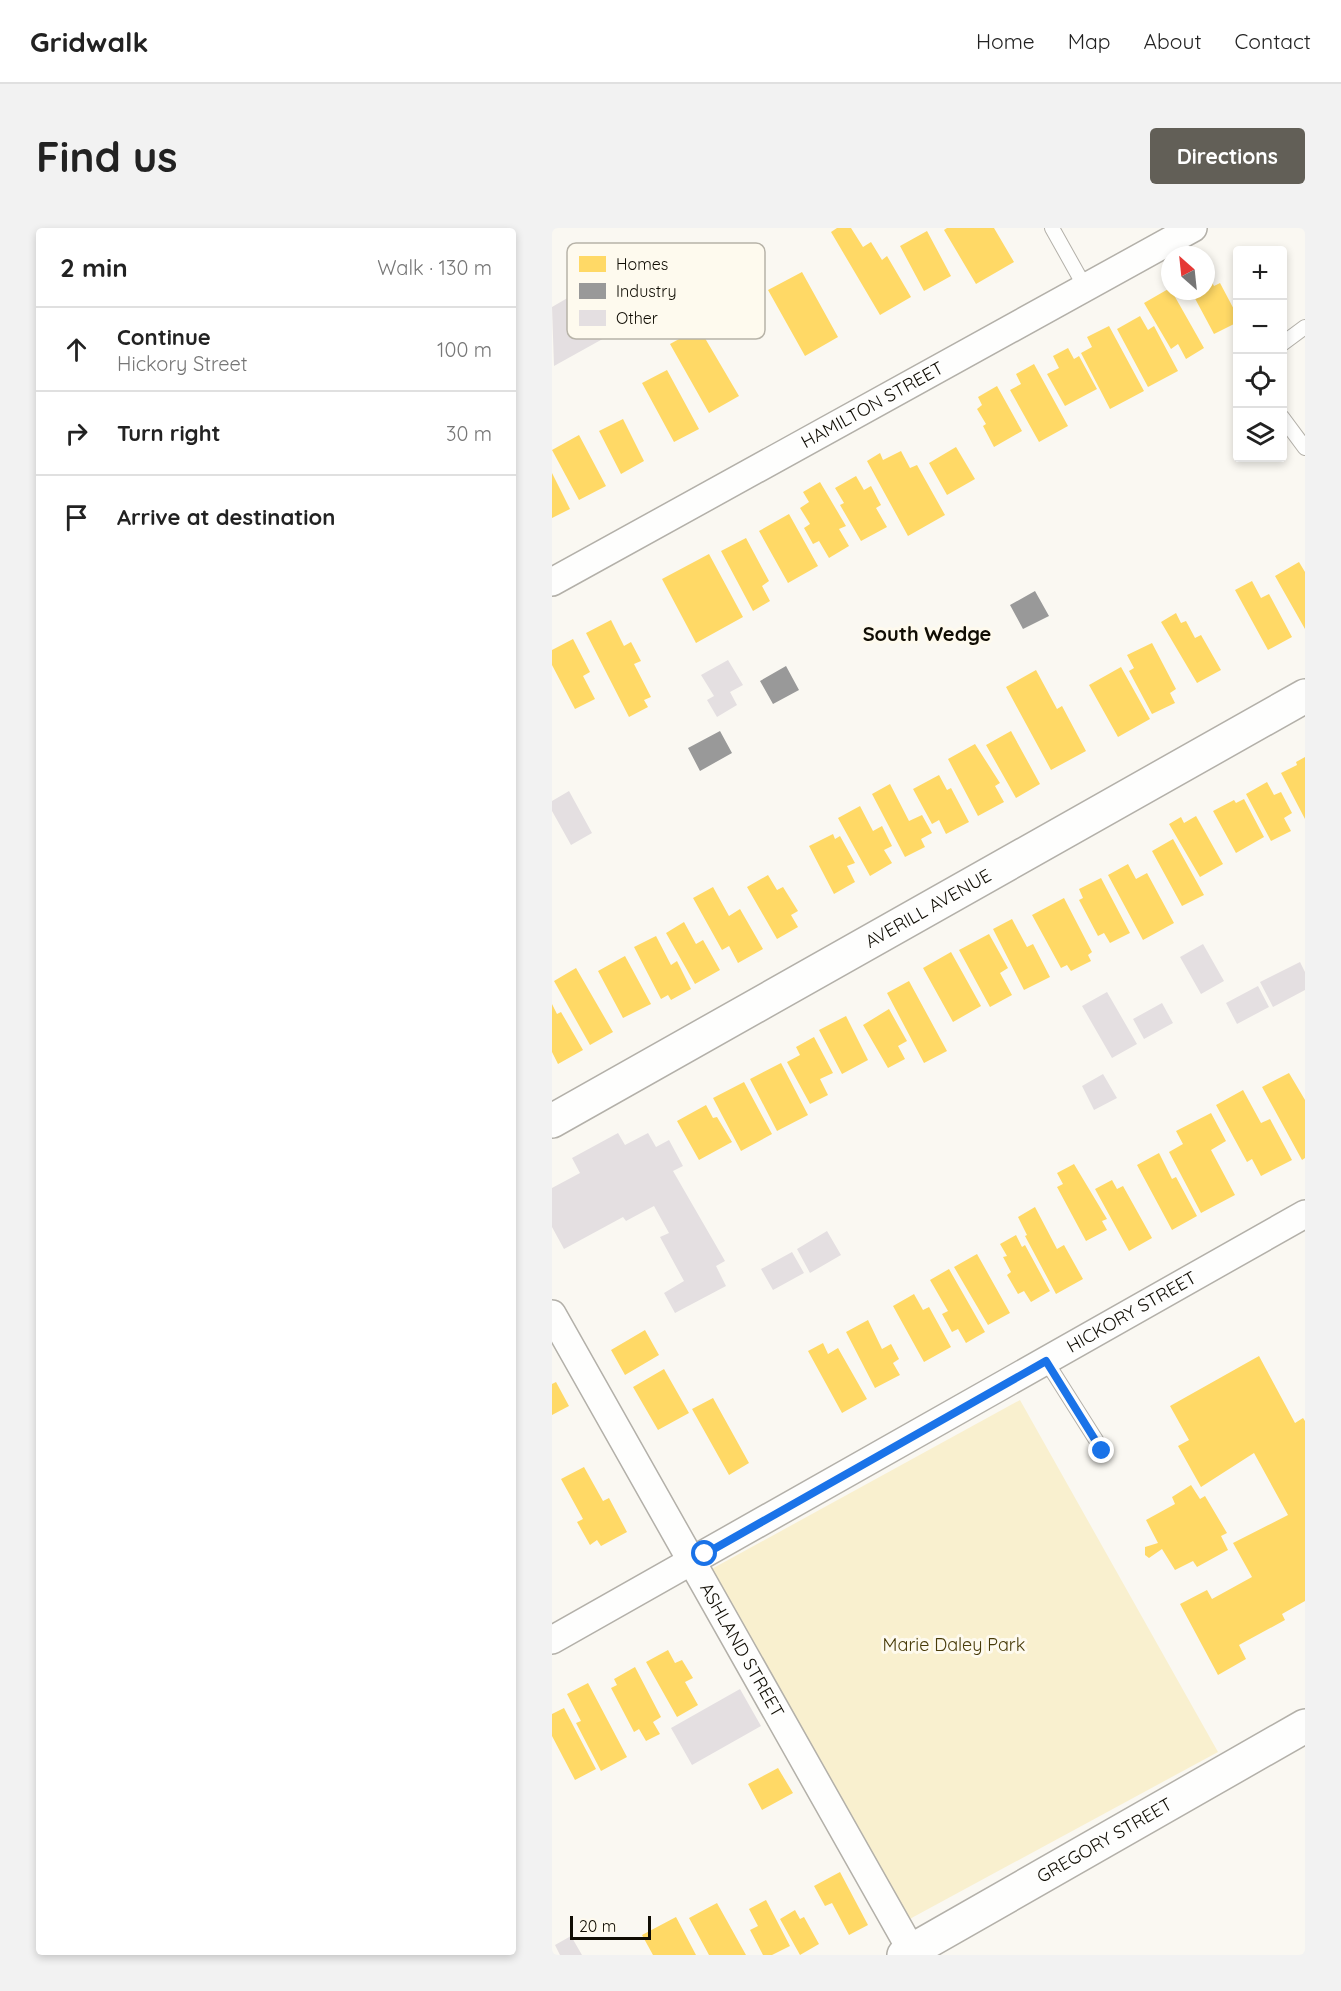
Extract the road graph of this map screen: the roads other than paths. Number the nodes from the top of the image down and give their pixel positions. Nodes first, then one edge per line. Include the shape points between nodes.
1 (1052, 228) edge
2 (1192, 228) edge
3 (1085, 287) junction
4 (1305, 327) edge
5 (1287, 340) edge
6 (1287, 424) edge
7 (1305, 448) edge
8 (552, 582) edge
9 (1305, 696) edge
10 (552, 1121) edge
11 (1305, 1214) edge
12 (552, 1314) edge
13 (1046, 1361) junction
14 (1102, 1451) dead end
15 (691, 1563) junction
16 (552, 1640) edge
17 (1305, 1726) edge
18 (910, 1954) edge

1 - 3 lane
2 - 3 street, HAMILTON STREET
3 - 8 street, HAMILTON STREET
4 - 5 lane
6 - 7 lane
9 - 10 street, AVERILL AVENUE
11 - 13 street, HICKORY STREET
12 - 15 street, ASHLAND STREET
13 - 14 lane
13 - 15 street, HICKORY STREET
15 - 16 street, HICKORY STREET
15 - 18 street, ASHLAND STREET
17 - 18 street, GREGORY STREET

